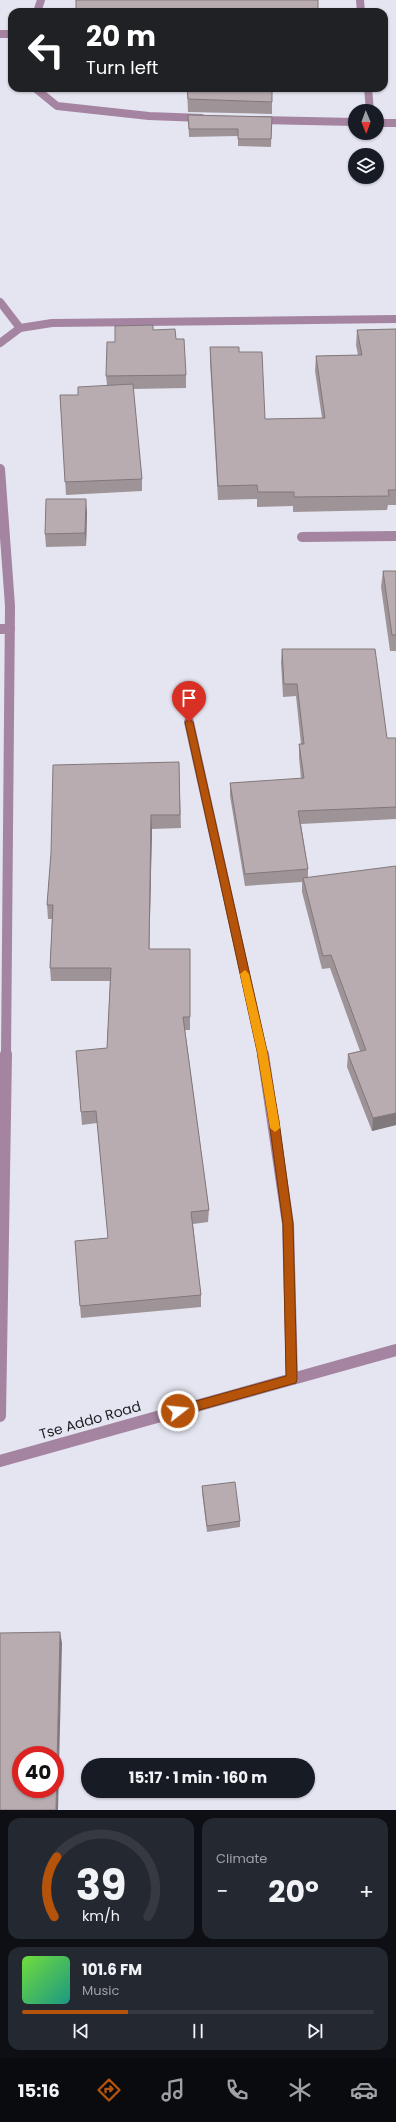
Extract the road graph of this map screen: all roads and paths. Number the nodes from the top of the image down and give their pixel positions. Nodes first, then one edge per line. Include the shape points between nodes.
1 (40, 92) edge
2 (368, 92) edge
3 (369, 104) edge
4 (211, 118) edge
5 (250, 119) edge
6 (348, 122) edge
7 (384, 123) edge
8 (396, 123) edge
9 (0, 302) edge
10 (396, 319) edge
11 (20, 328) junction
12 (0, 343) edge
13 (0, 469) edge
14 (396, 536) edge
15 (302, 537) dead end
16 (5, 629) edge
17 (189, 722) dead end
18 (2, 1310) edge
19 (396, 1350) edge
20 (292, 1379) junction
21 (0, 1416) edge
22 (0, 1461) edge

1 - 4 street via 57,106 149,116
2 - 3 street
5 - 6 street
7 - 8 street
9 - 11 street
10 - 11 street via 52,323
11 - 12 street
13 - 16 street via 10,606
14 - 15 street
16 - 18 street
17 - 20 street via 262,1051 274,1121 288,1224
18 - 21 street
19 - 20 street, Tse Addo Road
20 - 22 street, Tse Addo Road

